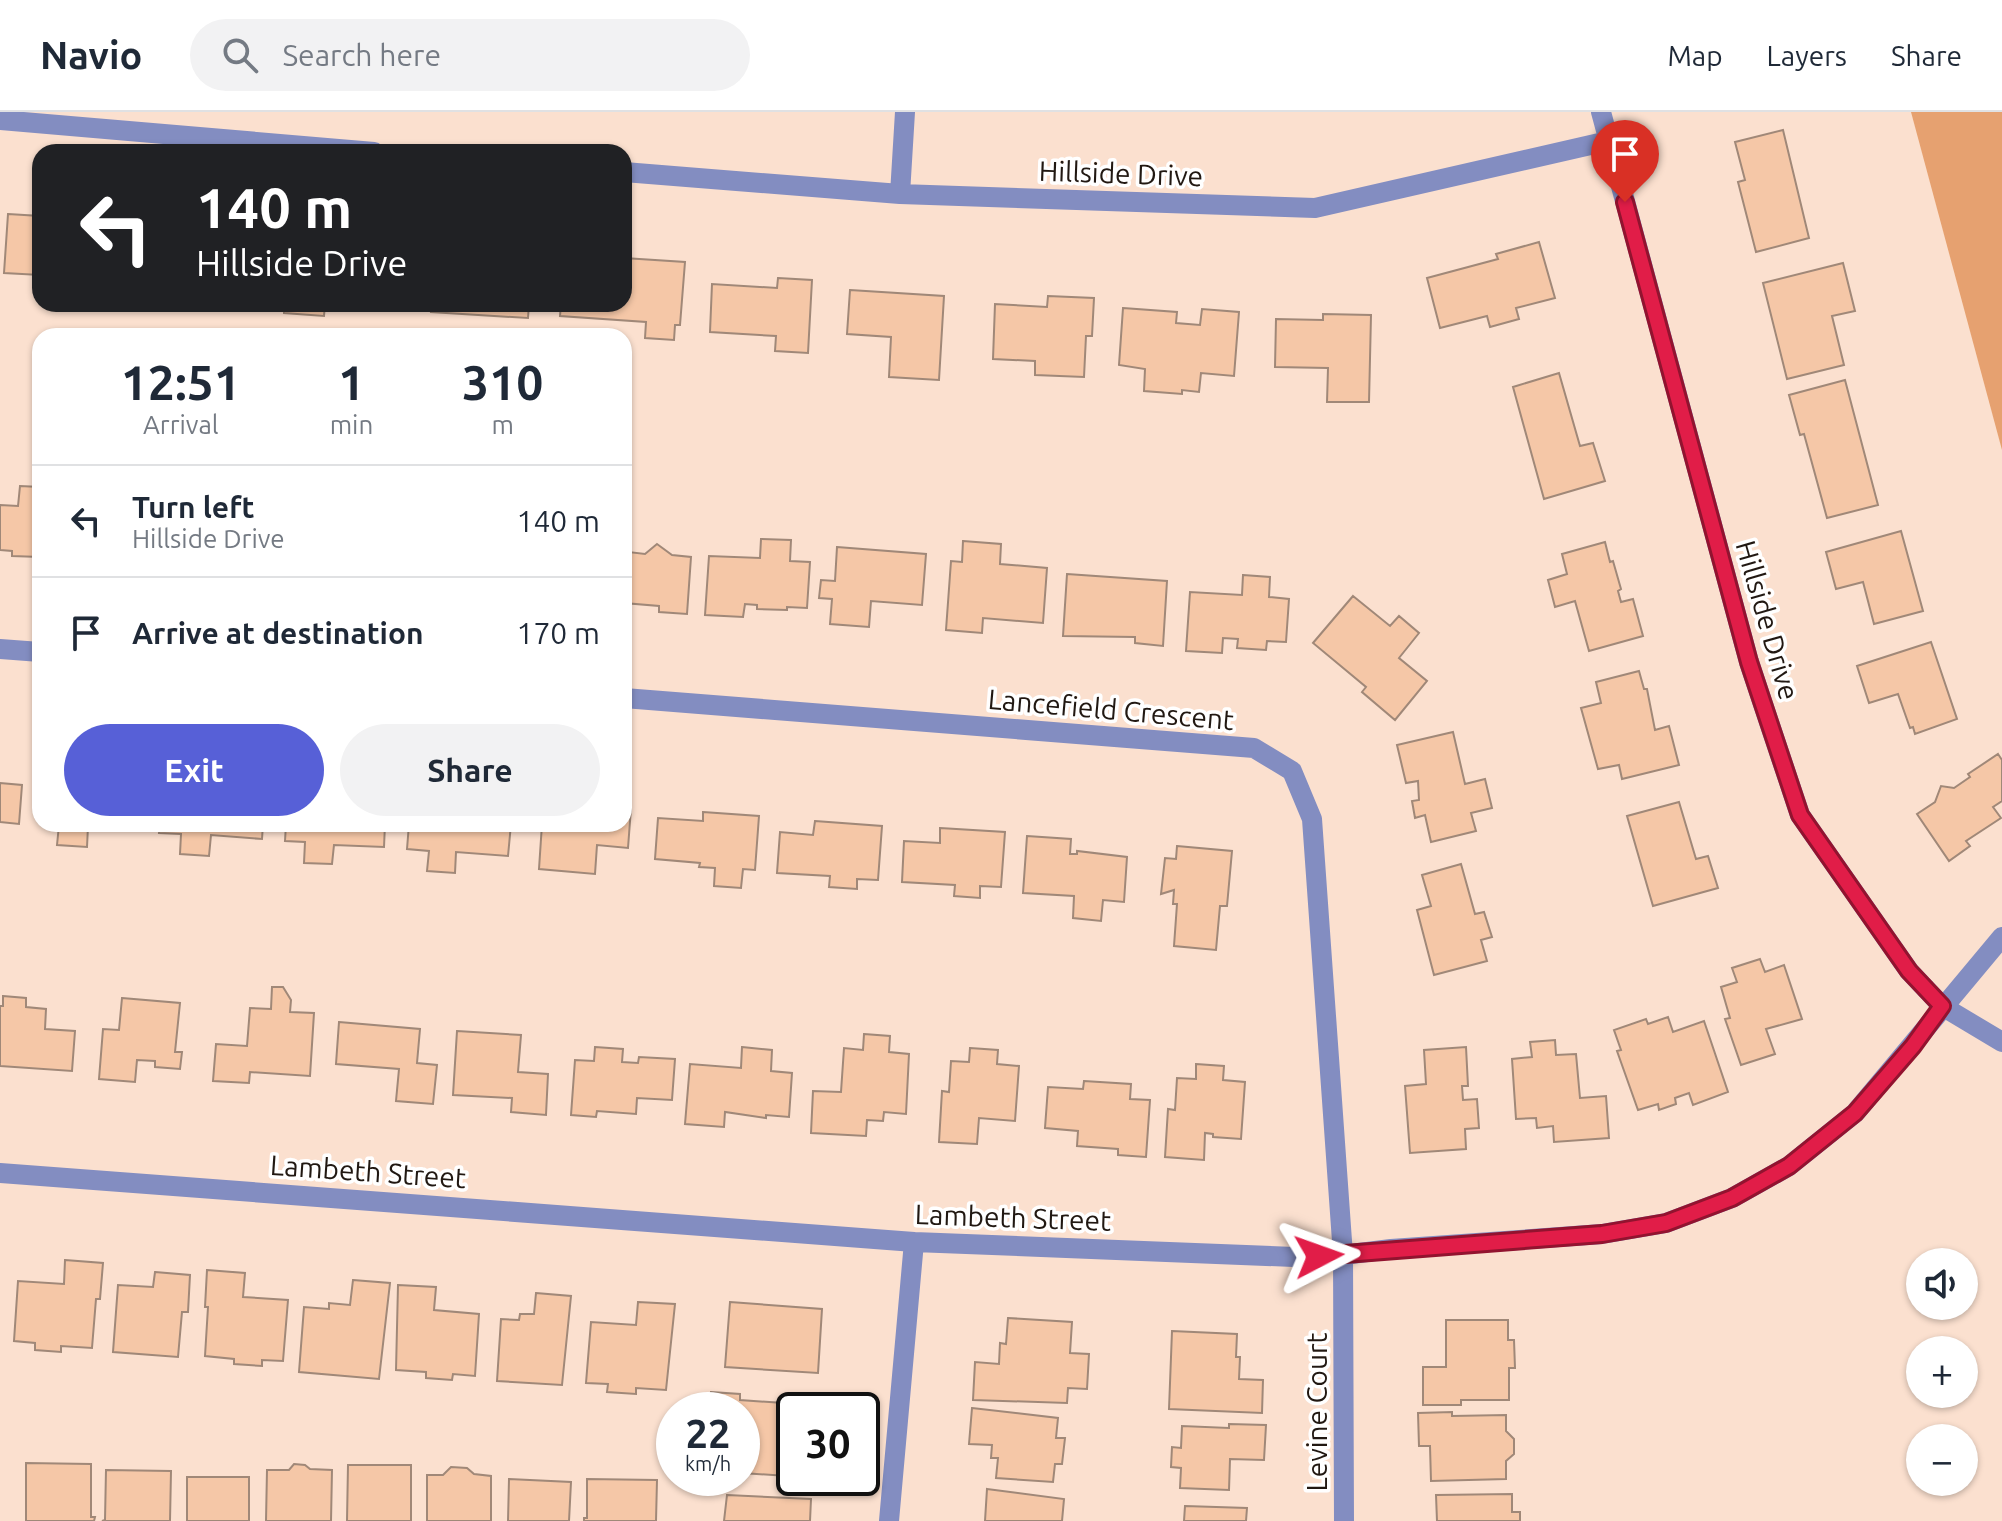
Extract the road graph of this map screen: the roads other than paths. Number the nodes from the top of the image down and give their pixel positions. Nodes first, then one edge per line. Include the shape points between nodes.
1 (905, 112) edge
2 (1601, 112) edge
3 (0, 120) edge
4 (1608, 141) junction
5 (280, 144) edge
6 (632, 173) edge
7 (900, 194) junction
8 (0, 649) edge
9 (32, 651) edge
10 (632, 699) edge
11 (2002, 937) edge
12 (1942, 1006) junction
13 (2002, 1042) edge
14 (0, 1173) edge
15 (914, 1242) junction
16 (1343, 1255) junction
17 (889, 1521) edge
18 (1344, 1521) edge

1 - 7 street
2 - 4 street, Hillside Drive
3 - 5 street
4 - 7 street, Hillside Drive via 1315,208
4 - 12 street, Hillside Drive via 1749,662 1800,815 1909,971
6 - 7 street, Hillside Drive
8 - 9 street
10 - 16 street, Lancefield Crescent via 1254,748 1292,771 1312,819
11 - 12 street, Lambeth Street
12 - 13 street, Hillside Drive
12 - 16 street, Lambeth Street via 1855,1113 1789,1166 1732,1198 1666,1223 1602,1234
14 - 15 street, Lambeth Street
15 - 16 street, Lambeth Street
15 - 17 street
16 - 18 street, Levine Court

